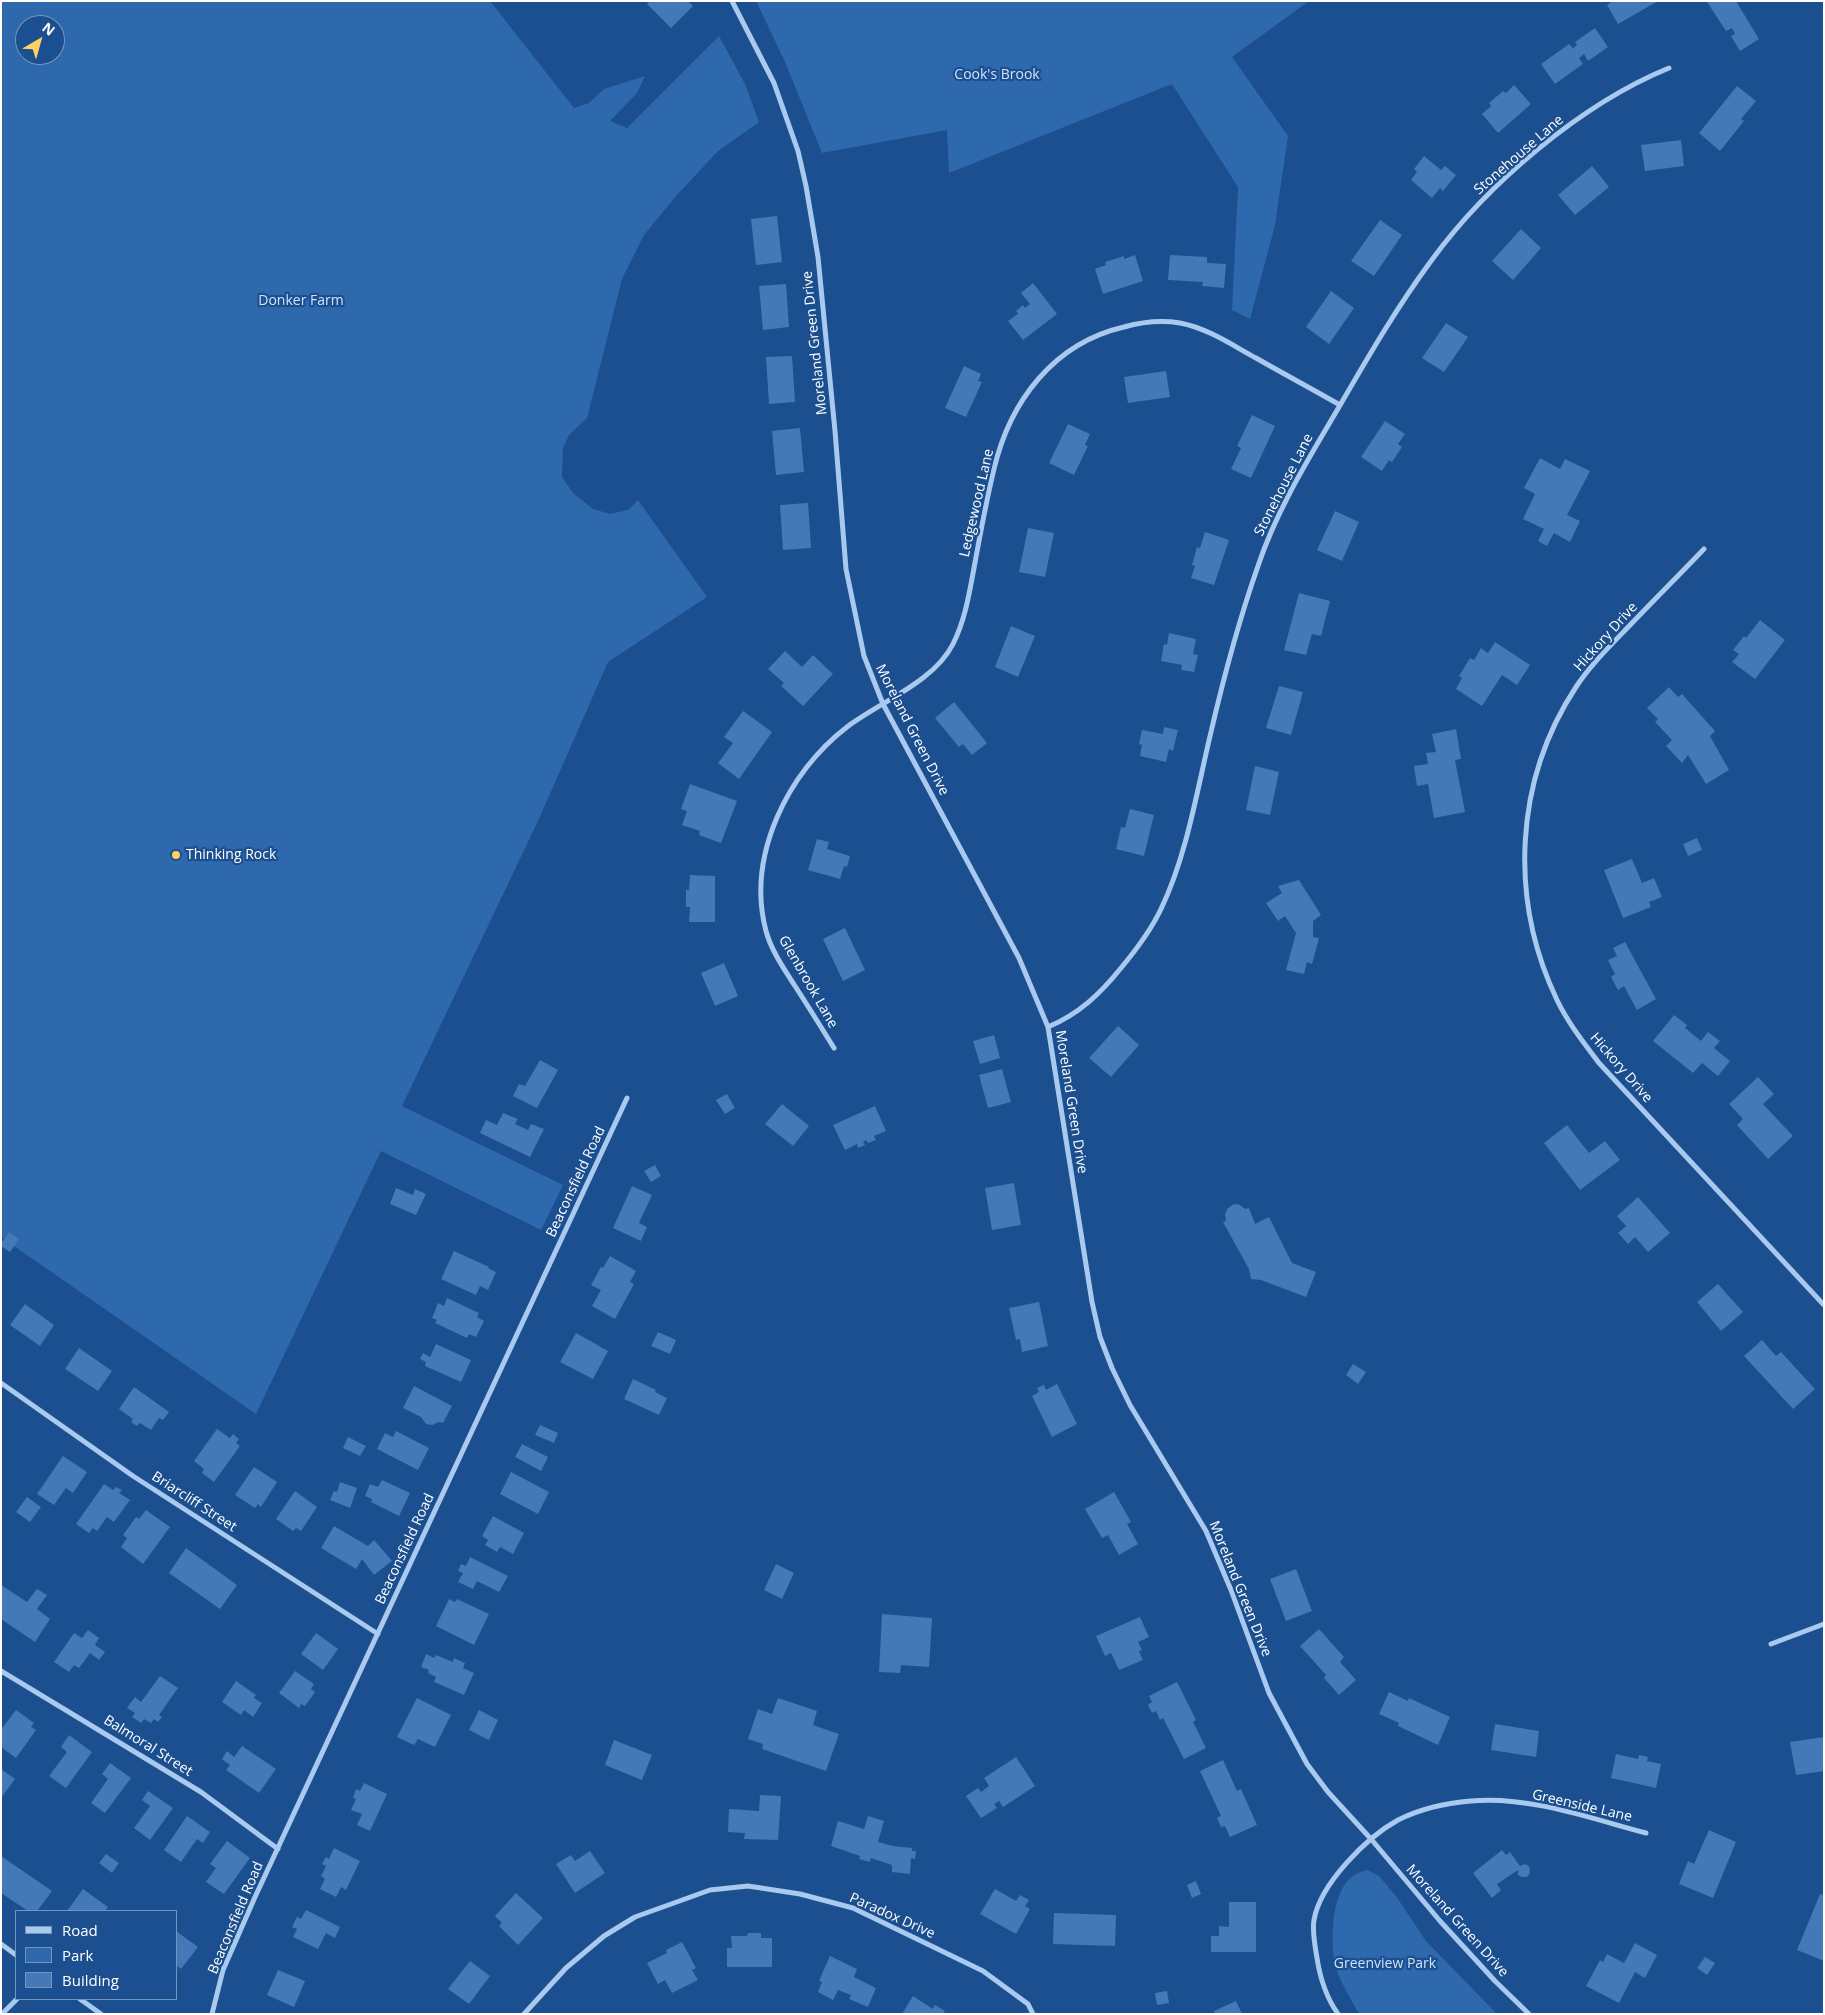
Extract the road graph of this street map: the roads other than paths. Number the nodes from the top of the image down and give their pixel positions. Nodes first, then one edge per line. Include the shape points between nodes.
1 (732, 1) edge
2 (1669, 68) dead end
3 (1340, 405) junction
4 (1704, 549) dead end
5 (883, 704) junction
6 (1048, 1028) junction
7 (834, 1048) dead end
8 (628, 1098) dead end
9 (1824, 1305) edge
10 (1, 1383) edge
11 (1824, 1624) edge
12 (378, 1634) junction
13 (1771, 1644) dead end
14 (1, 1672) edge
15 (1646, 1833) dead end
16 (1371, 1839) junction
17 (278, 1849) junction
18 (1, 1944) edge
19 (15, 1954) edge
20 (16, 2000) edge
21 (81, 2000) edge
22 (2, 2014) edge
23 (101, 2014) edge
24 (212, 2014) edge
25 (524, 2014) edge
26 (1033, 2014) edge
27 (1338, 2014) edge
28 (1529, 2014) edge

1 - 5 street, Moreland Green Drive via 774,83 798,151 806,186 818,257 846,569 864,656
2 - 3 street, Stonehouse Lane via 1639,80 1579,118 1478,206 1414,284
3 - 5 street, Ledgewood Lane via 1220,338 1180,324 1147,322 1114,329 1066,351 1036,379 1010,424 991,481 966,612 951,648 924,677
3 - 6 street, Stonehouse Lane via 1280,511 1258,565 1217,706 1182,855 1161,910 1111,981 1074,1014
4 - 9 street, Hickory Drive via 1598,658 1558,719 1532,787 1524,858 1526,897 1544,968 1558,1002 1577,1034 1599,1063
5 - 6 street, Moreland Green Drive via 1019,958
5 - 7 street, Glenbrook Lane via 848,727 812,761 775,822 767,844 763,872 766,932 779,960
6 - 16 street, Moreland Green Drive via 1092,1302 1112,1368 1206,1531 1269,1693 1292,1737 1316,1777
8 - 12 street, Beaconsfield Road
10 - 12 street, Briarcliff Street via 133,1476
11 - 13 street
12 - 17 street, Beaconsfield Road
14 - 17 street, Balmoral Street via 201,1792
15 - 16 street, Greenside Lane via 1533,1804 1472,1801 1415,1813
16 - 27 street, Greenside Lane via 1338,1872 1314,1920 1320,1974
16 - 28 street, Moreland Green Drive via 1440,1921
17 - 24 street, Beaconsfield Road via 223,1970
18 - 19 street
20 - 22 street
21 - 23 street
25 - 26 street, Paradox Drive via 566,1968 604,1936 635,1917 710,1890 748,1886 800,1894 852,1908 983,1971 1028,2004

